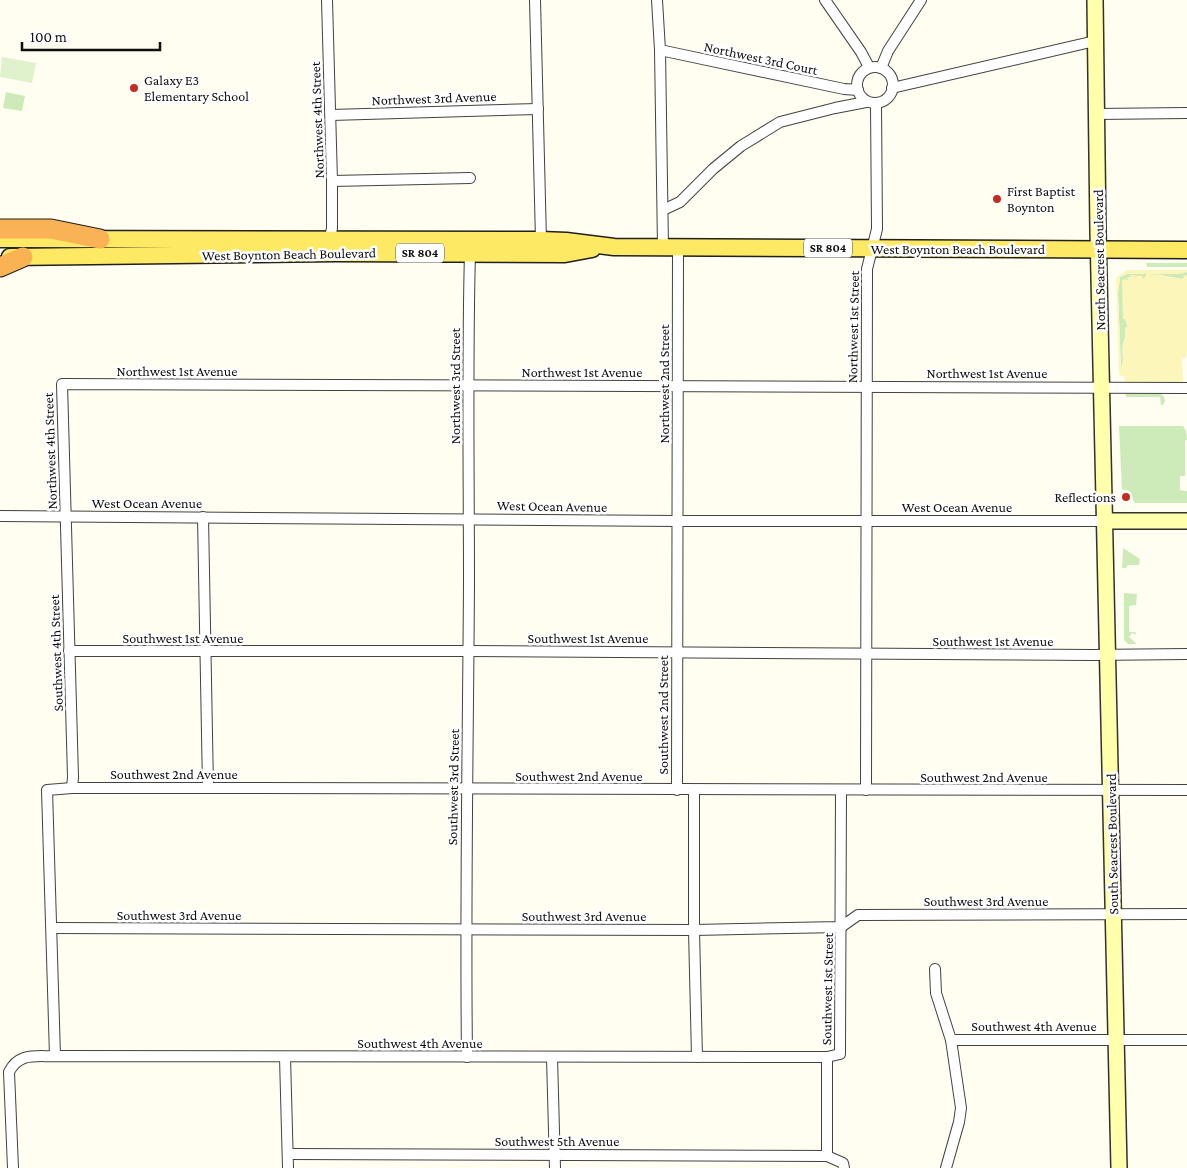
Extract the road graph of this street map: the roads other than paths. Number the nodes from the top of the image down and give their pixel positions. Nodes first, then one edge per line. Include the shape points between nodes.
1 (327, 0) edge
2 (535, 0) edge
3 (657, 0) edge
4 (825, 0) edge
5 (921, 0) edge
6 (1094, 0) edge
7 (1096, 41) junction
8 (660, 50) junction
9 (870, 67) junction
10 (881, 68) junction
11 (892, 88) junction
12 (858, 90) junction
13 (871, 103) junction
14 (538, 109) junction
15 (331, 114) junction
16 (1096, 114) junction
17 (1187, 114) edge
18 (470, 178) dead end
19 (332, 181) junction
20 (663, 210) junction
21 (0, 229) edge
22 (330, 238) junction
23 (0, 239) edge
24 (100, 239) junction
25 (541, 240) junction
26 (608, 247) junction
27 (670, 247) junction
28 (872, 248) junction
29 (1098, 249) junction
30 (1187, 250) edge
31 (470, 253) junction
32 (230, 255) junction
33 (0, 257) edge
34 (23, 257) junction
35 (0, 268) edge
36 (62, 384) joint
37 (468, 386) junction
38 (677, 386) junction
39 (866, 387) junction
40 (1102, 387) junction
41 (1187, 388) edge
42 (0, 516) edge
43 (203, 516) junction
44 (66, 517) junction
45 (469, 519) junction
46 (866, 520) junction
47 (677, 521) junction
48 (1104, 521) junction
49 (1187, 521) edge
50 (69, 651) junction
51 (468, 651) junction
52 (206, 652) junction
53 (676, 653) junction
54 (867, 654) junction
55 (1187, 654) edge
56 (1107, 656) junction
57 (72, 788) junction
58 (208, 788) junction
59 (467, 789) junction
60 (677, 790) junction
61 (694, 790) junction
62 (840, 790) junction
63 (866, 790) junction
64 (1187, 790) edge
65 (1110, 791) junction
66 (1187, 914) edge
67 (1113, 915) junction
68 (842, 927) junction
69 (52, 928) junction
70 (465, 930) junction
71 (694, 930) junction
72 (935, 969) dead end
73 (951, 1040) junction
74 (1116, 1040) junction
75 (1187, 1040) edge
76 (55, 1056) junction
77 (285, 1056) junction
78 (467, 1056) junction
79 (552, 1056) junction
80 (697, 1057) junction
81 (827, 1058) junction
82 (288, 1154) junction
83 (555, 1154) junction
84 (827, 1156) junction
85 (13, 1168) edge
86 (288, 1168) edge
87 (555, 1168) edge
88 (844, 1168) edge
89 (946, 1168) edge
90 (1119, 1168) edge

1 - 15 street, Northwest 4th Street
2 - 14 street
3 - 8 street, Northwest 2nd Street
4 - 9 street
5 - 10 street via 888,51
6 - 7 street, North Seacrest Boulevard
7 - 11 street
7 - 16 street, North Seacrest Boulevard
8 - 12 street, Northwest 3rd Court
8 - 20 street, Northwest 2nd Street
9 - 10 street
9 - 12 street via 860,75
10 - 11 street via 889,75
11 - 13 street via 886,100
12 - 13 street via 860,96
13 - 20 street via 780,122 741,146 680,202
13 - 28 street, Northwest 1st Street via 877,229
14 - 15 street, Northwest 3rd Avenue
14 - 25 street
15 - 19 street, Northwest 4th Street
16 - 17 street
16 - 29 street, North Seacrest Boulevard
18 - 19 street
19 - 22 street, Northwest 4th Street
20 - 27 street, Northwest 2nd Street
21 - 24 highway via 51,229
22 - 24 main road, West Boynton Beach Boulevard / SR 804
22 - 25 main road, West Boynton Beach Boulevard / SR 804
22 - 32 main road via 322,244 264,246
23 - 24 main road, West Boynton Beach Boulevard / SR 804
25 - 26 main road, West Boynton Beach Boulevard / SR 804 via 566,240
26 - 27 main road, West Boynton Beach Boulevard / SR 804
26 - 31 main road, West Boynton Beach Boulevard / SR 804 via 565,254
27 - 28 main road, West Boynton Beach Boulevard / SR 804
27 - 38 street, Northwest 2nd Street
28 - 29 main road, West Boynton Beach Boulevard / SR 804
28 - 39 street, Northwest 1st Street via 867,269
29 - 30 main road, SR 804
29 - 40 street, North Seacrest Boulevard
31 - 32 main road, West Boynton Beach Boulevard / SR 804
31 - 37 street, Northwest 3rd Street
32 - 34 main road, West Boynton Beach Boulevard / SR 804
33 - 34 main road, West Boynton Beach Boulevard / SR 804
34 - 35 highway
36 - 37 street, Northwest 1st Avenue
36 - 44 street, Northwest 4th Street
37 - 38 street, Northwest 1st Avenue
37 - 45 street, Northwest 3rd Street
38 - 39 street, Northwest 1st Avenue
38 - 47 street, Northwest 2nd Street
39 - 40 street, Northwest 1st Avenue
39 - 46 street, Northwest 1st Street
40 - 41 street, Northwest 1st Avenue
40 - 48 street, North Seacrest Boulevard
42 - 44 street, West Ocean Avenue
43 - 44 street, West Ocean Avenue
43 - 45 street, West Ocean Avenue
43 - 52 street
44 - 50 street, Southwest 4th Street
45 - 47 street, West Ocean Avenue
45 - 51 street, Southwest 3rd Street
46 - 47 street, West Ocean Avenue
46 - 48 street, West Ocean Avenue
46 - 54 street
47 - 53 street, Southwest 2nd Street
48 - 49 street
48 - 56 street, South Seacrest Boulevard
50 - 52 street, Southwest 1st Avenue
50 - 57 street, Southwest 4th Street
51 - 52 street, Southwest 1st Avenue
51 - 53 street, Southwest 1st Avenue
51 - 59 street, Southwest 3rd Street
52 - 58 street
53 - 54 street, Southwest 1st Avenue
53 - 60 street, Southwest 2nd Street
54 - 56 street, Southwest 1st Avenue
54 - 63 street
55 - 56 street, Southwest 1st Avenue
56 - 65 street, South Seacrest Boulevard
57 - 58 street, Southwest 2nd Avenue
57 - 69 street, Southwest 2nd Avenue via 48,790
58 - 59 street, Southwest 2nd Avenue
59 - 60 street, Southwest 2nd Avenue
59 - 70 street, Southwest 3rd Street
60 - 61 street, Southwest 2nd Avenue
61 - 62 street, Southwest 2nd Avenue
61 - 71 street
62 - 63 street, Southwest 2nd Avenue
62 - 68 street, Southwest 1st Street
63 - 65 street, Southwest 2nd Avenue
64 - 65 street, Southwest 2nd Avenue
65 - 67 street, South Seacrest Boulevard
66 - 67 street, Southwest 3rd Avenue
67 - 68 street, Southwest 3rd Avenue via 858,915
67 - 74 street, South Seacrest Boulevard
68 - 71 street, Southwest 3rd Avenue
68 - 81 street, Southwest 1st Street via 840,1054
69 - 70 street, Southwest 3rd Avenue
69 - 76 street
70 - 71 street, Southwest 3rd Avenue
70 - 78 street, Southwest 3rd Street
71 - 80 street
72 - 73 street via 936,993
73 - 74 street, Southwest 4th Avenue
73 - 89 street via 960,1122
74 - 75 street, Southwest 4th Avenue
74 - 90 street, South Seacrest Boulevard
76 - 77 street, Southwest 4th Avenue
76 - 85 street, Southwest 4th Avenue via 25,1057 14,1062 10,1072
77 - 78 street, Southwest 4th Avenue
77 - 82 street
78 - 79 street, Southwest 4th Avenue
79 - 80 street, Southwest 4th Avenue
79 - 83 street
80 - 81 street, Southwest 4th Avenue
81 - 84 street, Southwest 1st Street
82 - 83 street, Southwest 5th Avenue
82 - 86 street
83 - 84 street, Southwest 5th Avenue
83 - 87 street
84 - 88 street via 842,1163

